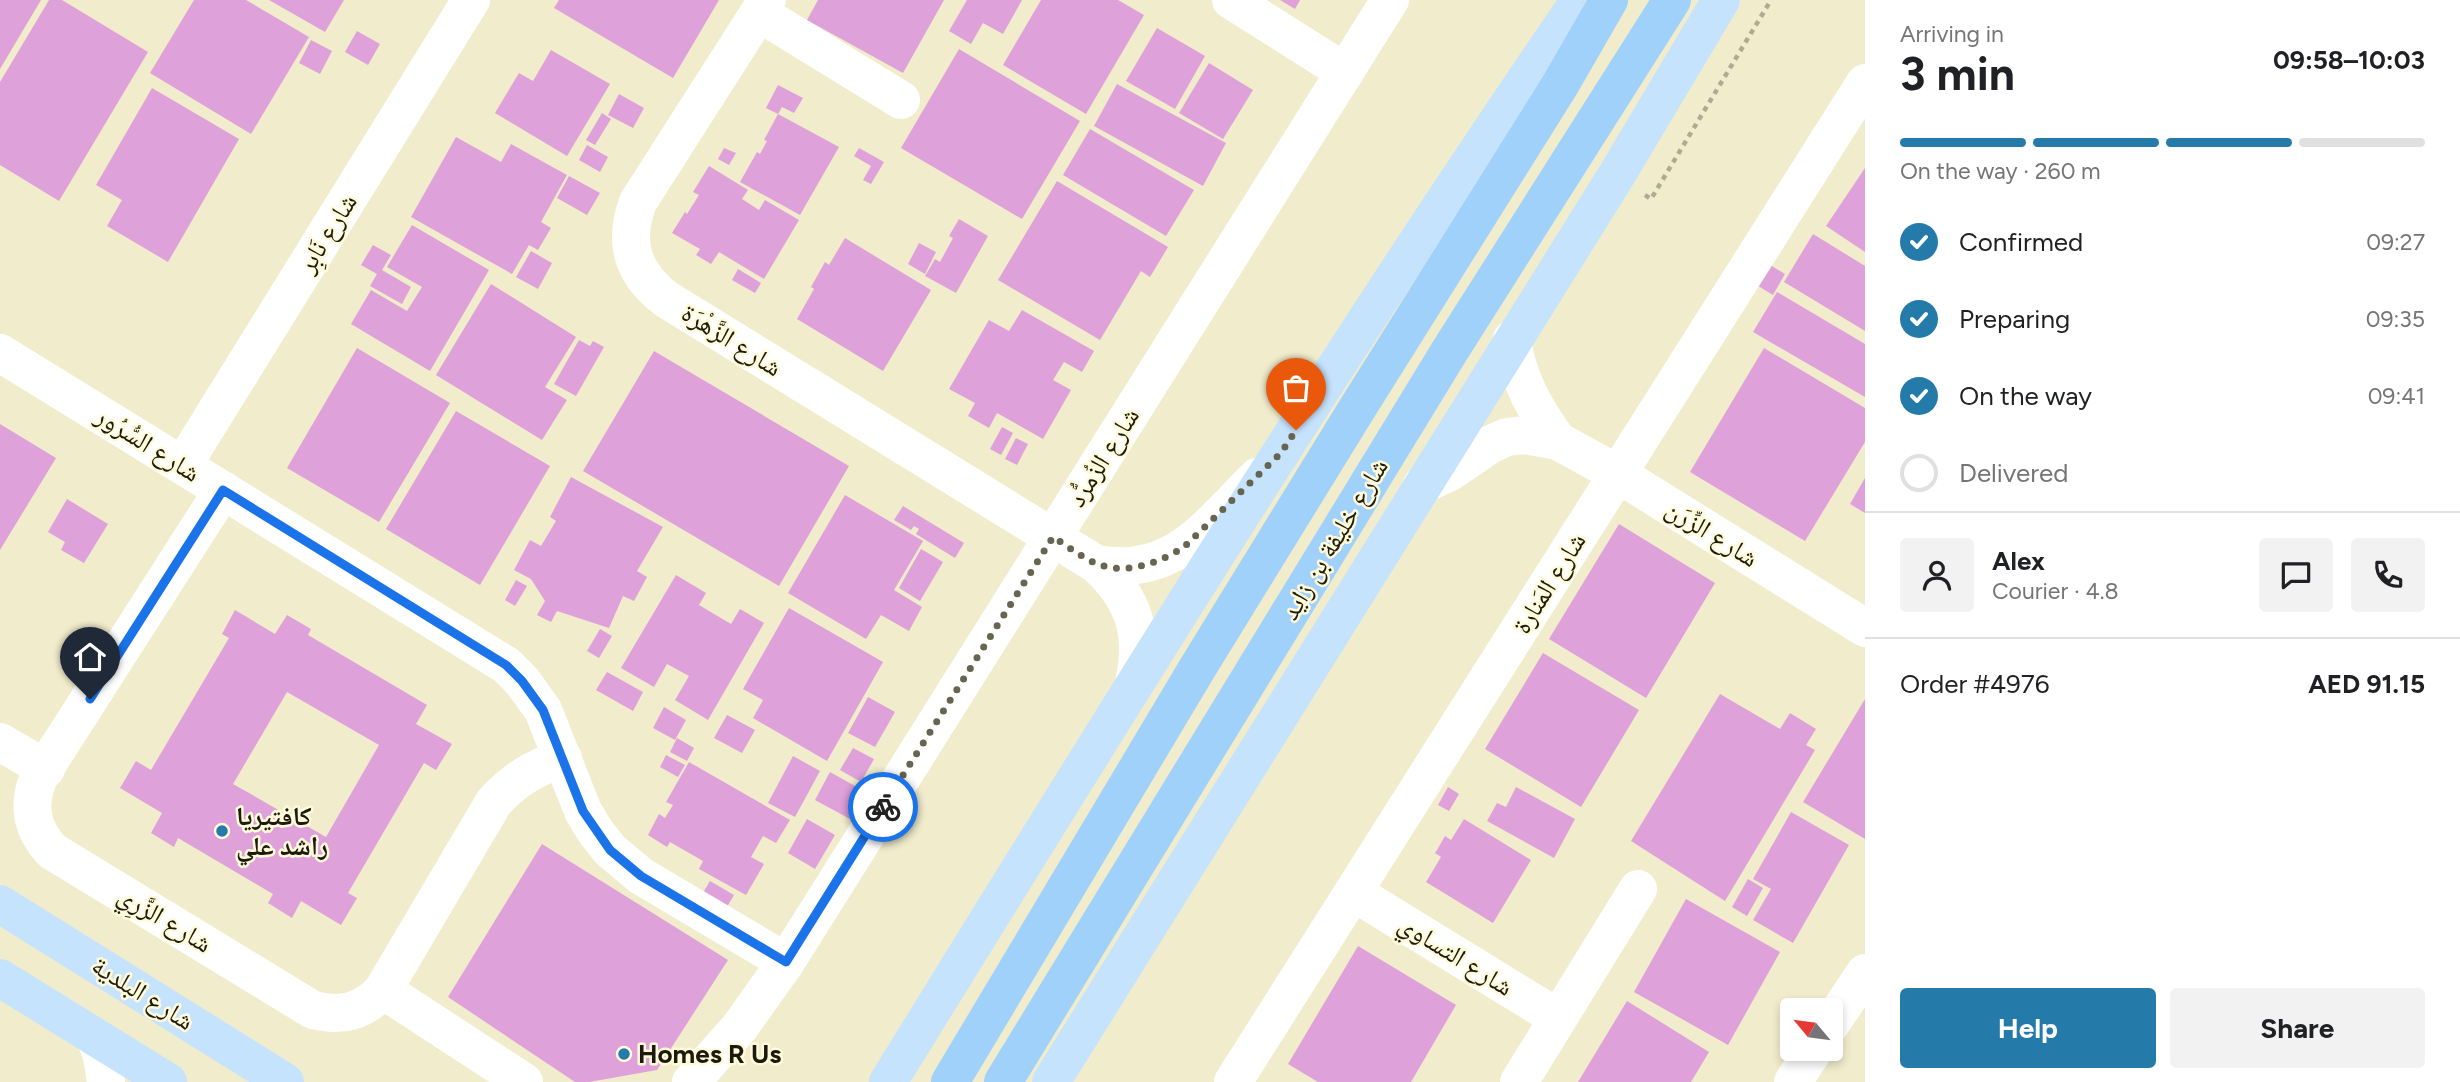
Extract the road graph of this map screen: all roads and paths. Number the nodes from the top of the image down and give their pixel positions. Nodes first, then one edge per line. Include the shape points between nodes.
1 (471, 0) edge
2 (1231, 0) edge
3 (1390, 0) edge
4 (1580, 0) edge
5 (1609, 0) edge
6 (1672, 0) edge
7 (1721, 0) edge
8 (1771, 0) edge
9 (763, 7) edge
10 (1345, 72) junction
11 (1865, 83) edge
12 (901, 100) dead end
13 (1616, 176) junction
14 (1512, 339) junction
15 (0, 353) edge
16 (1558, 440) junction
17 (1281, 453) junction
18 (183, 465) junction
19 (1618, 474) junction
20 (1422, 485) junction
21 (223, 490) junction
22 (1053, 537) junction
23 (1096, 564) junction
24 (1865, 628) edge
25 (1134, 684) junction
26 (0, 742) edge
27 (563, 758) junction
28 (46, 769) junction
29 (1638, 889) dead end
30 (1353, 892) junction
31 (0, 904) edge
32 (786, 962) junction
33 (1865, 973) edge
34 (0, 978) edge
35 (383, 990) junction
36 (1843, 1006) edge
37 (1558, 1018) junction
38 (923, 1025) junction
39 (95, 1037) junction
40 (1807, 1061) edge
41 (106, 1082) edge
42 (168, 1082) edge
43 (285, 1082) edge
44 (524, 1082) edge
45 (691, 1082) edge
46 (867, 1082) edge
47 (888, 1082) edge
48 (950, 1082) edge
49 (1003, 1082) edge
50 (1051, 1082) edge
51 (1233, 1082) edge
52 (1519, 1082) edge
53 (1793, 1082) edge

1 - 18 street, شارع نَابِر
2 - 10 street
3 - 10 street, شارع الزُمرُّد
4 - 17 main road
5 - 48 highway, شارع خليفة بن زايد via 1205,655
6 - 49 highway, شارع خليفة بن زايد via 1449,352
7 - 13 main road
8 - 13 path via 1651,200
9 - 12 street
9 - 22 street, شارع الزَّهْرَة via 638,202 630,232 643,278 666,299
10 - 22 street, شارع الزُمرُّد
11 - 19 street, شارع المَنارة
13 - 14 main road
14 - 16 street, شارع الزِّرَن via 1514,358 1532,402
14 - 20 main road
15 - 18 street, شارع السُّرُور
16 - 19 street, شارع الزِّرَن
16 - 20 street, شارع الزِّرَن via 1507,437
17 - 23 street, شارع الزَّهْرَة via 1168,557 1133,567
17 - 25 main road
18 - 21 street, شارع السُّرُور
19 - 24 street, شارع الزِّرَن
19 - 30 street, شارع المَنارة
20 - 50 main road
21 - 27 street, شارع السُّرُور via 506,665 543,710
21 - 28 street, شارع الزَّرِي
22 - 23 street, شارع الزَّهْرَة
22 - 32 street, شارع الزُمرُّد
23 - 25 street, شارع الزَّهْرَة via 1122,592 1137,627
25 - 38 main road
26 - 28 street
27 - 32 street, شارع السُّرُور via 583,811 625,864
27 - 35 street, شارع الزَّرِي via 524,774 494,802
28 - 35 street, شارع الزَّرِي via 33,792 32,818 52,850 313,1010 344,1014 373,1002
29 - 37 street
30 - 37 street, شارع التساوي
30 - 51 street, شارع المَنارة
31 - 43 main road, شارع البلدية
32 - 45 street, شارع الزُمرُّد via 739,1028
33 - 36 street
34 - 39 main road
35 - 44 street
37 - 52 street
38 - 46 main road
38 - 47 main road
39 - 41 street
39 - 42 main road
40 - 53 street

